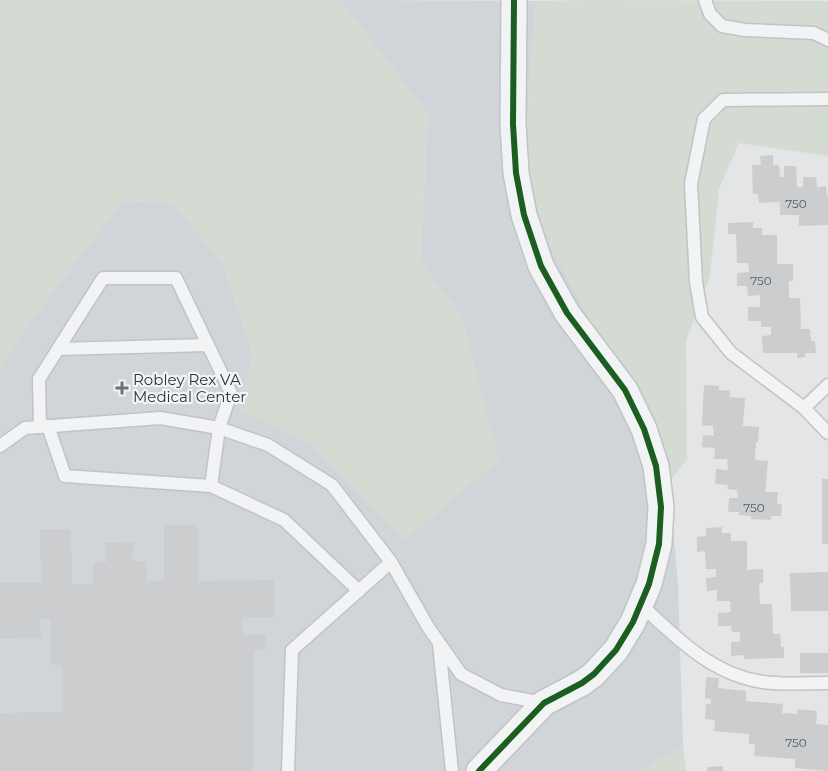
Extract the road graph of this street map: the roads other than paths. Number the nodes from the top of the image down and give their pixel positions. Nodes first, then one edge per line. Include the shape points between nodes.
1 (514, 0) edge
2 (705, 0) edge
3 (828, 40) edge
4 (828, 99) edge
5 (208, 345) junction
6 (58, 349) junction
7 (828, 385) edge
8 (804, 408) junction
9 (44, 427) junction
10 (219, 428) junction
11 (828, 433) edge
12 (0, 446) edge
13 (211, 486) junction
14 (391, 562) junction
15 (359, 591) junction
16 (641, 605) junction
17 (439, 643) junction
18 (828, 683) edge
19 (544, 703) junction
20 (288, 771) edge
21 (452, 771) edge
22 (479, 771) edge

1 - 16 street via 513,124 516,173 524,215 541,266 567,313 625,390 644,429 656,466 661,507 659,544
2 - 3 lane via 710,14 722,26 814,33
4 - 8 lane via 723,100 704,118 691,184 696,282 702,317 731,353
5 - 6 lane
5 - 6 lane via 176,278 103,278
5 - 10 lane via 231,393
6 - 9 lane via 39,379
7 - 8 lane
8 - 11 lane
9 - 10 lane via 160,418
9 - 12 lane via 25,428
9 - 13 lane via 65,476
10 - 13 lane
10 - 14 lane via 268,445 332,485
13 - 15 lane via 284,520
14 - 15 lane
14 - 17 lane
15 - 20 lane via 292,650
16 - 18 lane via 688,648 732,674 763,682
16 - 19 street via 616,650 594,674
17 - 19 lane via 461,674 501,695
17 - 21 lane
19 - 22 street

